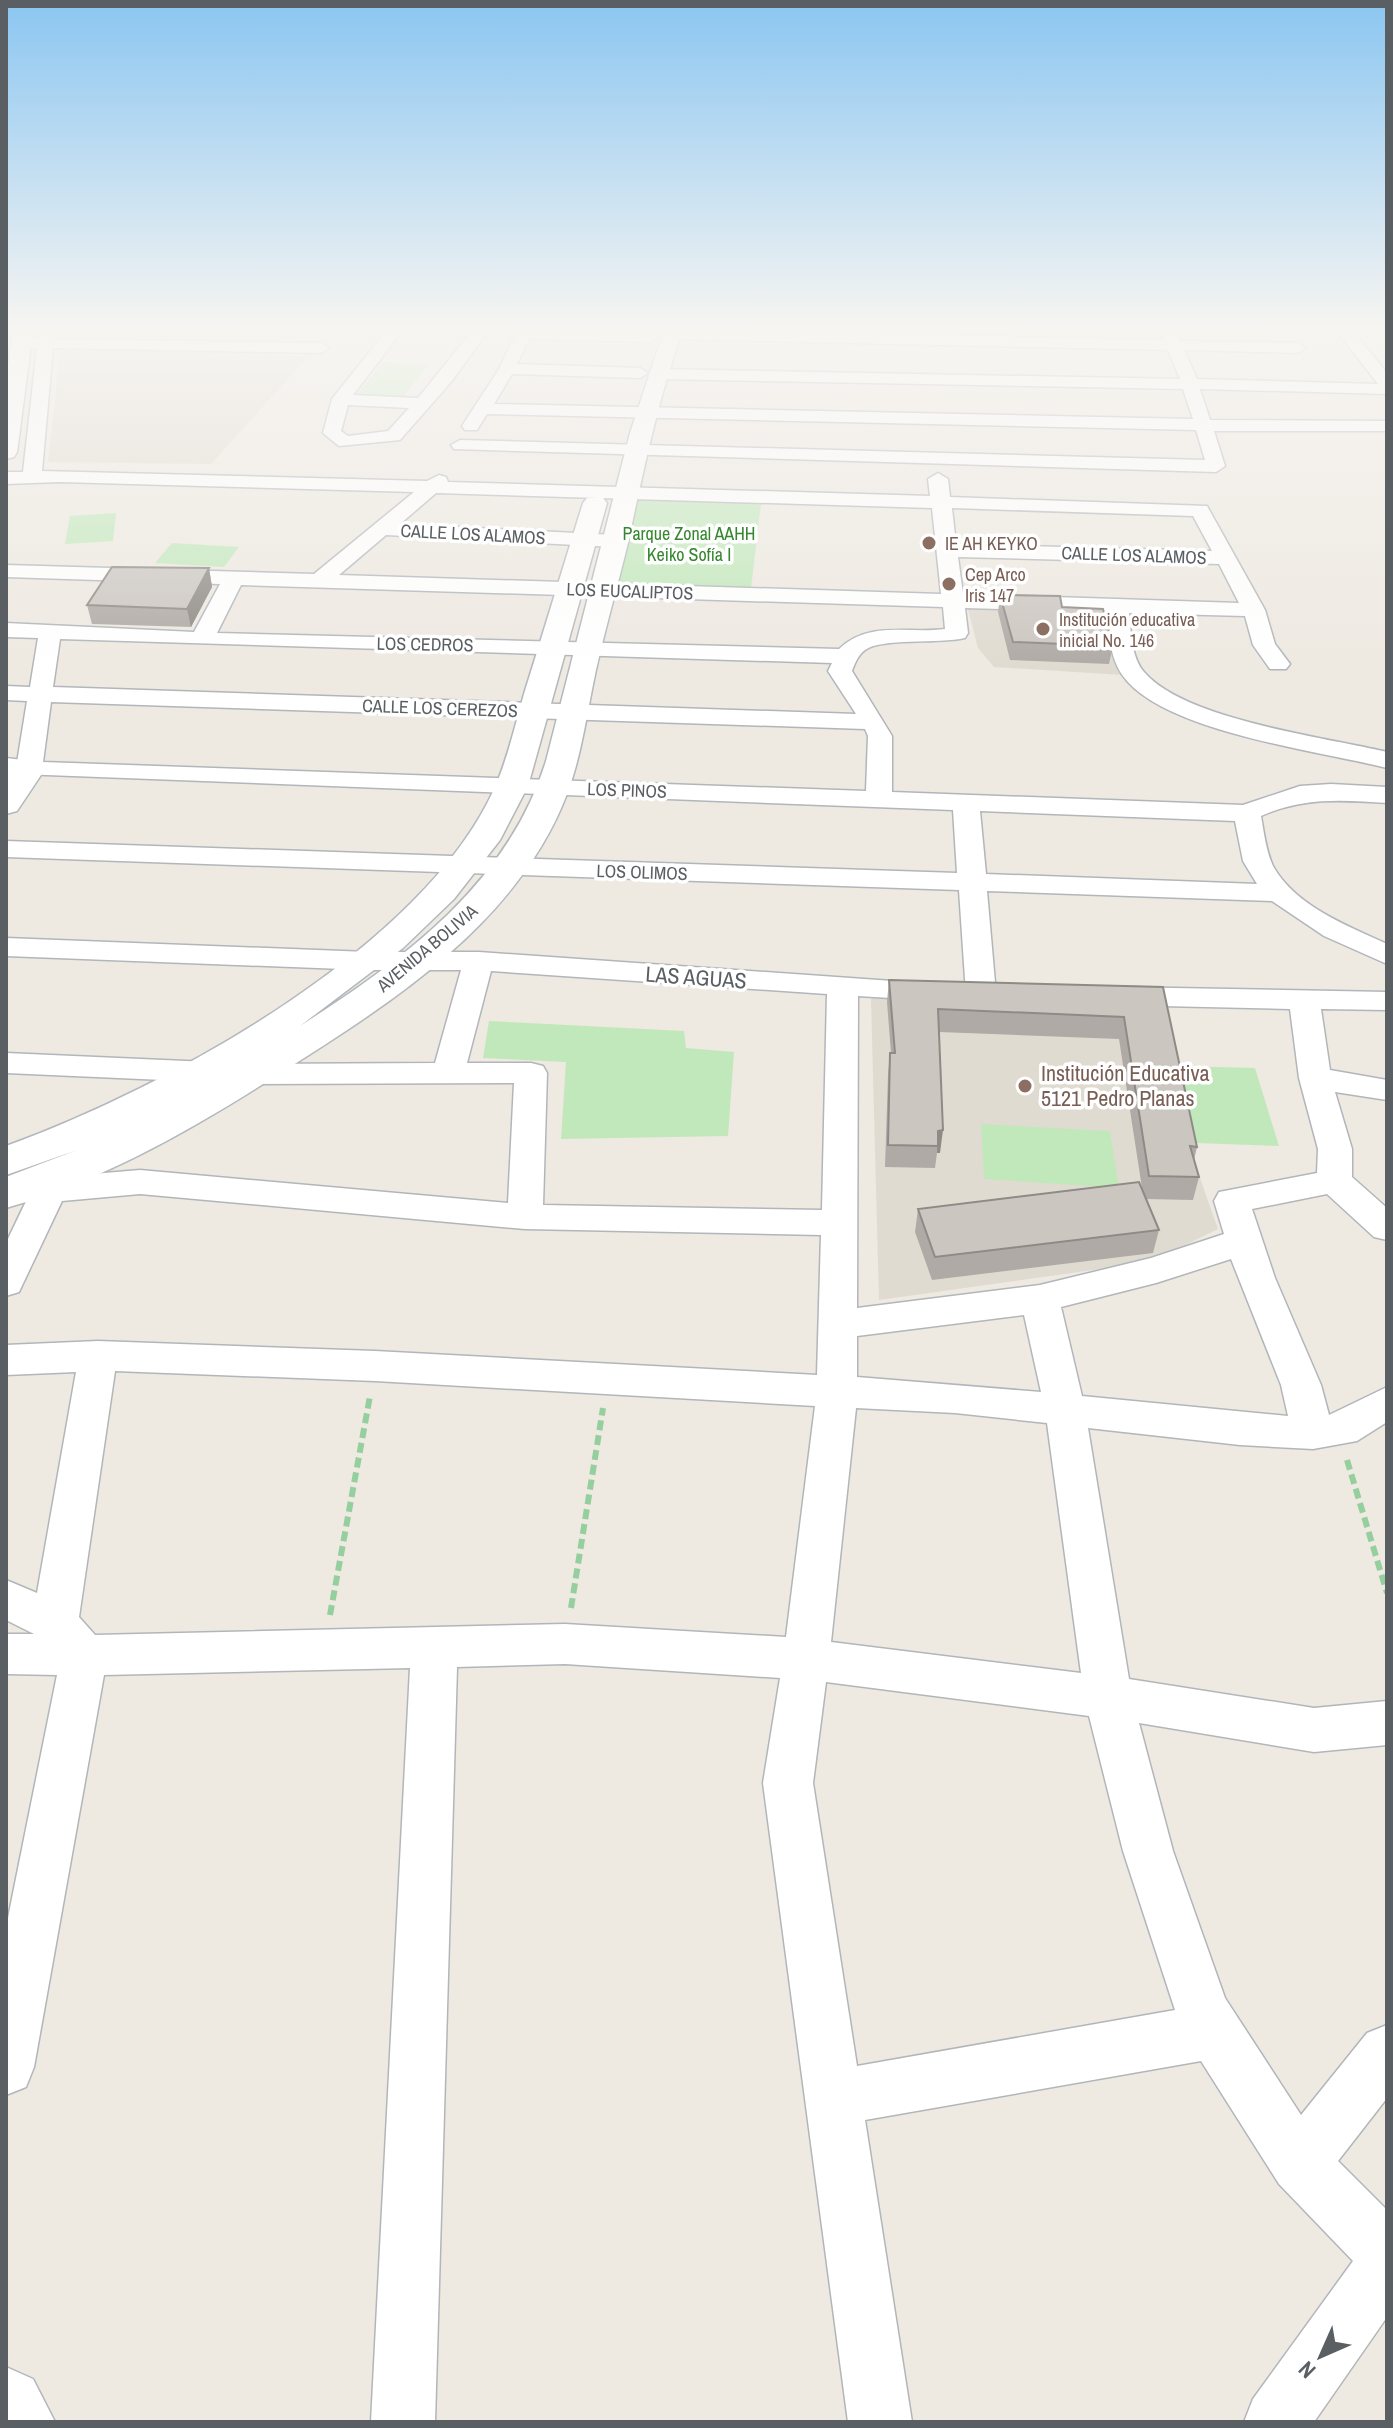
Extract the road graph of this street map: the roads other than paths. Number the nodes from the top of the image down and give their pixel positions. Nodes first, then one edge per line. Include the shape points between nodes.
1 (35, 443) edge
2 (462, 443) edge
3 (624, 443) edge
4 (934, 443) edge
5 (1209, 443) edge
6 (622, 450) junction
7 (453, 458) junction
8 (936, 460) junction
9 (32, 476) junction
10 (6, 478) edge
11 (433, 488) junction
12 (611, 494) junction
13 (941, 503) junction
14 (378, 529) junction
15 (600, 540) junction
16 (947, 550) junction
17 (1226, 558) junction
18 (6, 571) edge
19 (234, 578) junction
20 (319, 581) junction
21 (568, 589) junction
22 (601, 590) junction
23 (954, 601) junction
24 (1117, 606) junction
25 (1254, 610) junction
26 (6, 630) edge
27 (50, 632) junction
28 (202, 639) junction
29 (552, 646) junction
30 (587, 647) junction
31 (844, 656) junction
32 (1278, 664) dead end
33 (6, 693) edge
34 (41, 694) junction
35 (533, 712) junction
36 (571, 713) junction
37 (874, 722) junction
38 (1387, 760) edge
39 (17, 768) edge
40 (512, 786) junction
41 (553, 787) junction
42 (1387, 795) edge
43 (879, 799) junction
44 (966, 803) junction
45 (6, 804) edge
46 (1247, 813) junction
47 (6, 849) edge
48 (464, 866) junction
49 (510, 868) junction
50 (972, 882) junction
51 (1278, 893) junction
52 (6, 947) edge
53 (1387, 955) edge
54 (368, 961) junction
55 (479, 961) junction
56 (415, 962) junction
57 (843, 988) junction
58 (981, 994) junction
59 (1012, 994) edge
60 (1089, 995) edge
61 (1304, 998) junction
62 (1387, 1001) edge
63 (6, 1063) edge
64 (449, 1071) junction
65 (196, 1072) junction
66 (253, 1074) junction
67 (1315, 1078) junction
68 (1387, 1090) edge
69 (6, 1161) edge
70 (1334, 1181) junction
71 (45, 1186) junction
72 (6, 1193) edge
73 (525, 1217) junction
74 (840, 1223) junction
75 (1387, 1228) edge
76 (1244, 1241) junction
77 (6, 1283) edge
78 (1040, 1299) junction
79 (839, 1324) junction
80 (98, 1356) junction
81 (6, 1360) edge
82 (837, 1394) junction
83 (1387, 1402) edge
84 (1065, 1410) junction
85 (1328, 1432) junction
86 (6, 1599) edge
87 (70, 1639) junction
88 (434, 1649) junction
89 (6, 1654) edge
90 (806, 1659) junction
91 (1108, 1697) junction
92 (1387, 1723) edge
93 (1214, 2031) junction
94 (1387, 2053) edge
95 (6, 2067) edge
96 (833, 2098) junction
97 (1299, 2164) junction
98 (1387, 2252) edge
99 (1387, 2265) edge
100 (6, 2406) edge
101 (16, 2422) edge
102 (403, 2422) edge
103 (880, 2422) edge
104 (1276, 2422) edge

1 - 9 street
2 - 7 street
3 - 6 main road, AVENIDA BOLIVIA
4 - 8 street
5 - 8 street via 1216,466
6 - 7 street
6 - 8 street
6 - 12 main road, AVENIDA BOLIVIA
7 - 11 street
8 - 13 street
9 - 10 street
9 - 11 street
11 - 12 street
11 - 14 street
12 - 13 street
12 - 15 main road, AVENIDA BOLIVIA
13 - 16 street
13 - 17 street via 1200,510
14 - 15 street, CALLE LOS ALAMOS
14 - 20 street
15 - 21 main road, AVENIDA BOLIVIA
15 - 22 main road, AVENIDA BOLIVIA
16 - 17 street, CALLE LOS ALAMOS
16 - 23 street
17 - 25 street
18 - 19 street, LOS EUCALIPTOS
19 - 20 street, LOS EUCALIPTOS
19 - 28 street
20 - 21 street, LOS EUCALIPTOS
21 - 22 street, LOS EUCALIPTOS
21 - 29 main road, AVENIDA BOLIVIA
22 - 23 street, LOS EUCALIPTOS
22 - 30 main road, AVENIDA BOLIVIA
23 - 24 street, LOS EUCALIPTOS
23 - 31 street via 957,633 875,637
24 - 25 street, LOS EUCALIPTOS
24 - 38 street via 1123,650 1136,677 1164,699 1236,726
25 - 32 street via 1264,645
26 - 27 street, LOS CEDROS
27 - 28 street, LOS CEDROS
27 - 34 street
28 - 29 street, LOS CEDROS
29 - 30 street, LOS CEDROS
29 - 35 main road, AVENIDA BOLIVIA
30 - 31 street, LOS CEDROS
30 - 36 main road, AVENIDA BOLIVIA
31 - 37 street via 840,671
33 - 34 street, CALLE LOS CEREZOS
34 - 35 street, CALLE LOS CEREZOS
34 - 39 street
35 - 36 street, CALLE LOS CEREZOS
35 - 40 main road, AVENIDA BOLIVIA
36 - 37 street, CALLE LOS CEREZOS
36 - 41 main road, AVENIDA BOLIVIA
37 - 43 street via 880,736
39 - 40 street, LOS PINOS
39 - 45 main road
40 - 41 street, LOS PINOS
40 - 48 main road, AVENIDA BOLIVIA via 500,817
41 - 43 street, LOS PINOS
41 - 49 main road, AVENIDA BOLIVIA via 537,828
42 - 46 street via 1306,791
43 - 44 street, LOS PINOS
44 - 46 street, LOS PINOS
44 - 50 street
46 - 51 street via 1260,867
47 - 48 street, LOS OLIMOS
48 - 49 street, LOS OLIMOS
48 - 54 main road, AVENIDA BOLIVIA
49 - 50 street, LOS OLIMOS
49 - 56 main road, AVENIDA BOLIVIA
50 - 51 street, LOS OLIMOS
50 - 58 street
51 - 53 street
52 - 54 street, LAS AGUAS
54 - 56 street, LAS AGUAS
54 - 65 main road, AVENIDA BOLIVIA
55 - 56 street, LAS AGUAS
55 - 57 street, LAS AGUAS
55 - 64 street
56 - 66 main road, AVENIDA BOLIVIA
57 - 58 street, LAS AGUAS
57 - 74 street
58 - 59 street, LAS AGUAS
60 - 61 street
61 - 62 street
61 - 67 street
63 - 65 street
64 - 66 street
64 - 73 street via 531,1073
65 - 66 street
65 - 69 main road, AVENIDA BOLIVIA via 89,1129
66 - 71 main road, AVENIDA BOLIVIA
67 - 68 street
67 - 70 street via 1335,1149
70 - 75 street
70 - 76 street via 1232,1201
71 - 72 main road, AVENIDA BOLIVIA
71 - 73 street via 140,1182
71 - 77 street
73 - 74 street
74 - 79 street
76 - 78 street
76 - 85 street via 1301,1385
78 - 79 street
78 - 84 street
79 - 82 street
80 - 81 street
80 - 82 street via 375,1366
80 - 87 street
82 - 84 street via 955,1398
82 - 90 street
83 - 85 street
84 - 85 street via 1240,1429
84 - 91 street
86 - 87 street
87 - 88 street via 323,1651
87 - 89 street
87 - 95 street
88 - 90 street via 565,1644
88 - 102 street
90 - 91 street
90 - 96 street via 788,1783
91 - 92 street via 1314,1730
91 - 93 street via 1148,1851 1203,2013
93 - 96 street
93 - 97 street
94 - 97 street
96 - 103 street
97 - 98 street
99 - 104 street
100 - 101 main road

